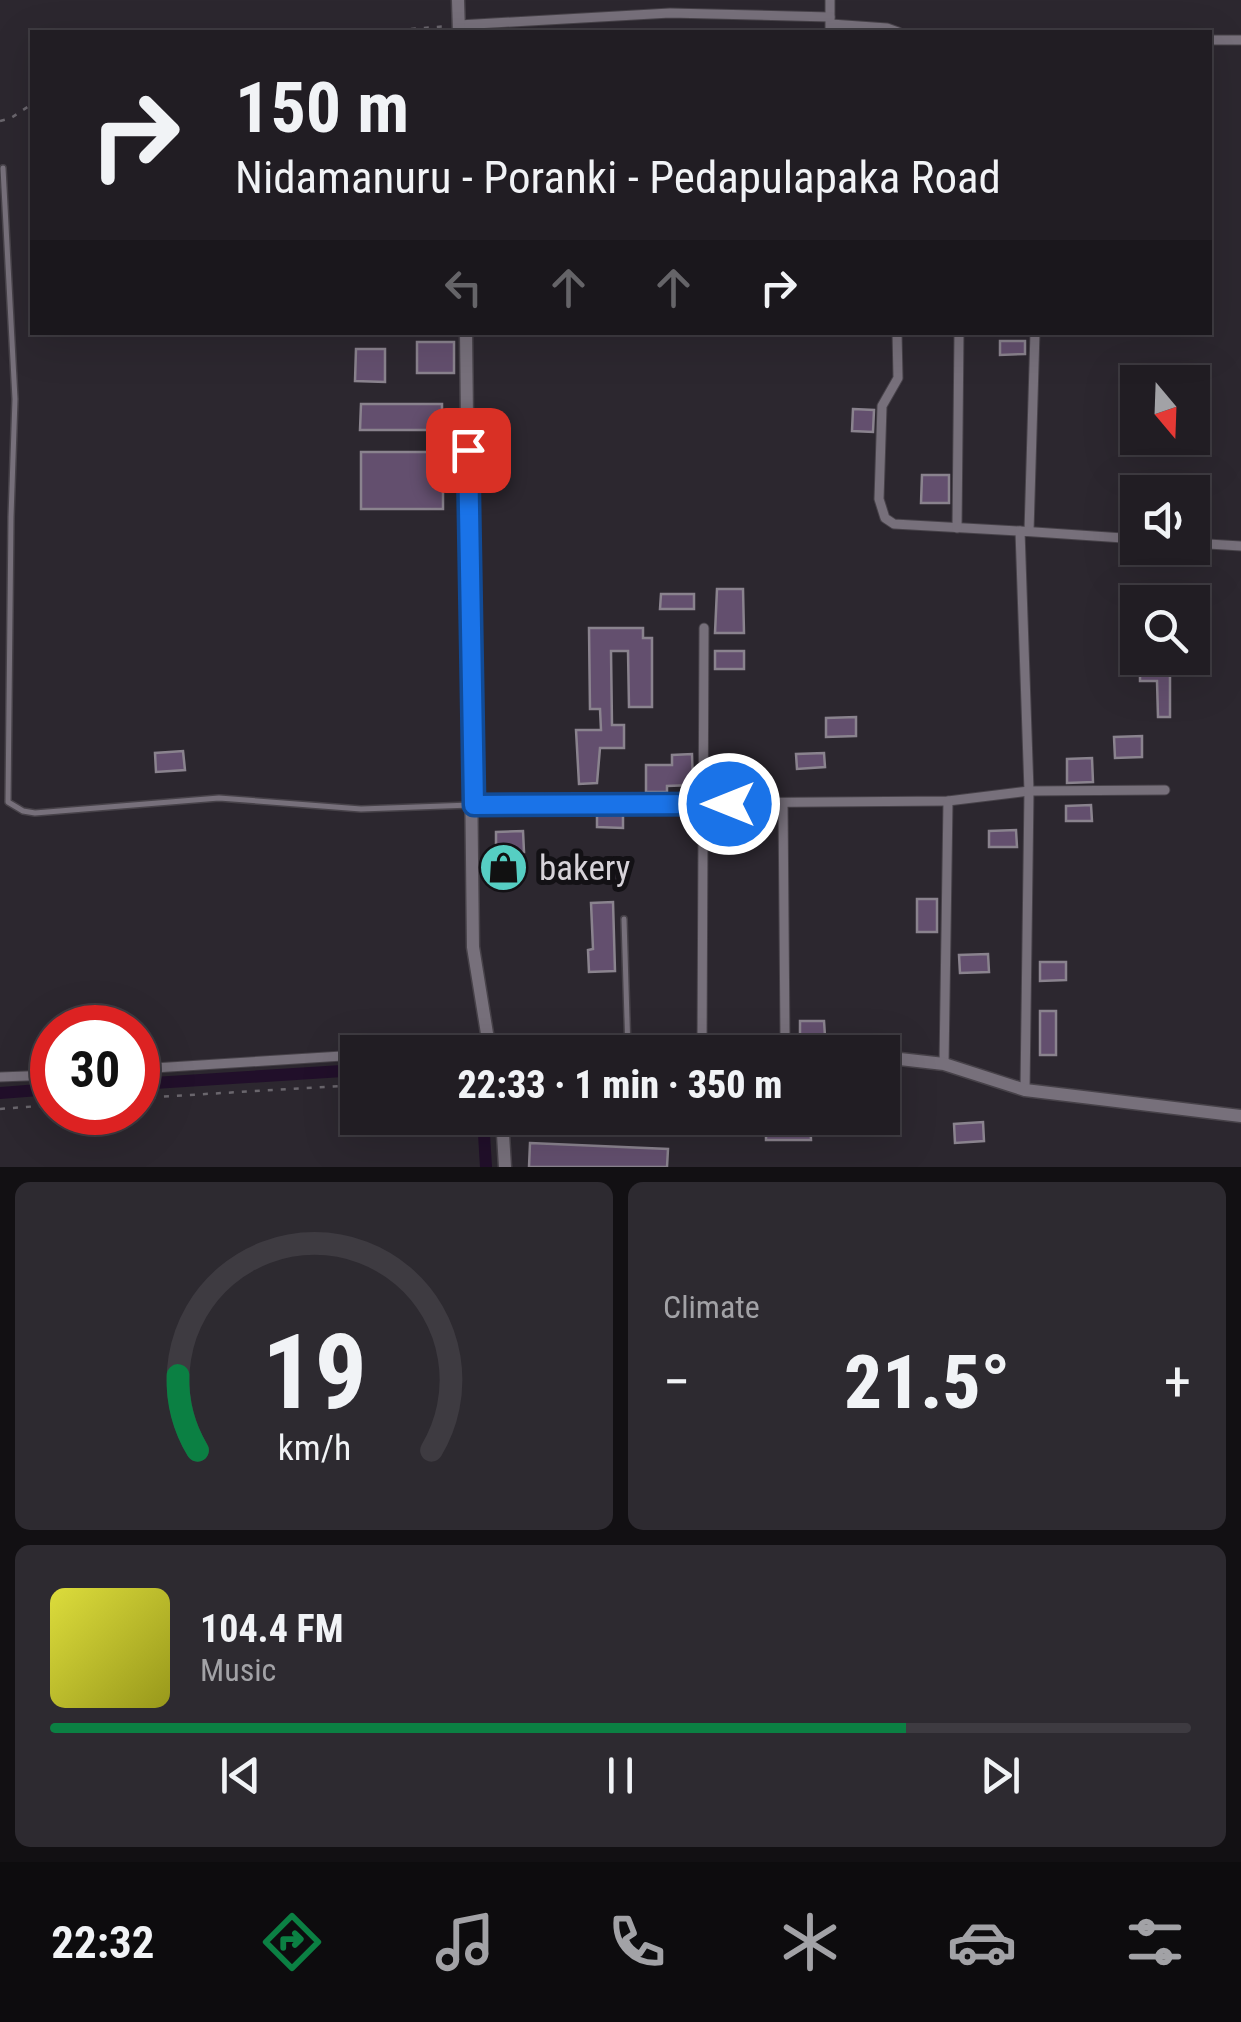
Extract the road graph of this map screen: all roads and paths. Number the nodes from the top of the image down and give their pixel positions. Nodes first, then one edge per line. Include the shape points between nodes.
1 (458, 0) edge
2 (670, 0) edge
3 (830, 0) edge
4 (670, 13) junction
5 (830, 24) edge
6 (459, 29) edge
7 (430, 30) edge
8 (893, 30) edge
9 (1212, 40) edge
10 (1241, 40) edge
11 (30, 105) edge
12 (0, 120) edge
13 (4, 168) dead end
14 (466, 335) edge
15 (897, 335) edge
16 (958, 335) edge
17 (1035, 335) edge
18 (957, 528) junction
19 (1024, 531) junction
20 (1120, 538) edge
21 (1210, 544) edge
22 (1241, 546) edge
23 (704, 628) dead end
24 (1165, 790) dead end
25 (1029, 791) junction
26 (948, 802) junction
27 (783, 803) junction
28 (702, 804) junction
29 (474, 805) junction
30 (624, 918) dead end
31 (486, 1035) edge
32 (627, 1035) edge
33 (702, 1035) edge
34 (785, 1035) edge
35 (340, 1056) edge
36 (900, 1059) edge
37 (944, 1064) junction
38 (160, 1068) edge
39 (30, 1076) edge
40 (0, 1078) edge
41 (340, 1085) edge
42 (1025, 1090) junction
43 (160, 1097) edge
44 (30, 1107) edge
45 (0, 1109) edge
46 (1241, 1116) edge
47 (503, 1135) edge
48 (505, 1167) edge

1 - 6 main road
2 - 4 street
3 - 5 street
4 - 5 street
4 - 6 street
5 - 8 street
6 - 7 path
9 - 10 street
11 - 12 path
13 - 29 lane via 16,399 8,802 35,813 219,798 361,808
14 - 29 main road
15 - 18 street via 898,378 882,406 882,511 889,523
16 - 18 street
17 - 19 street
18 - 19 street
19 - 20 street
19 - 25 street
21 - 22 street
23 - 28 street
24 - 25 street
25 - 26 street
25 - 42 street
26 - 27 street
26 - 37 street
27 - 28 street
27 - 34 street
28 - 29 street
28 - 33 street
29 - 31 main road via 473,947
30 - 32 lane
35 - 38 street
36 - 37 main road
37 - 42 main road
39 - 40 street
41 - 43 path
42 - 46 main road
44 - 45 path
47 - 48 main road

